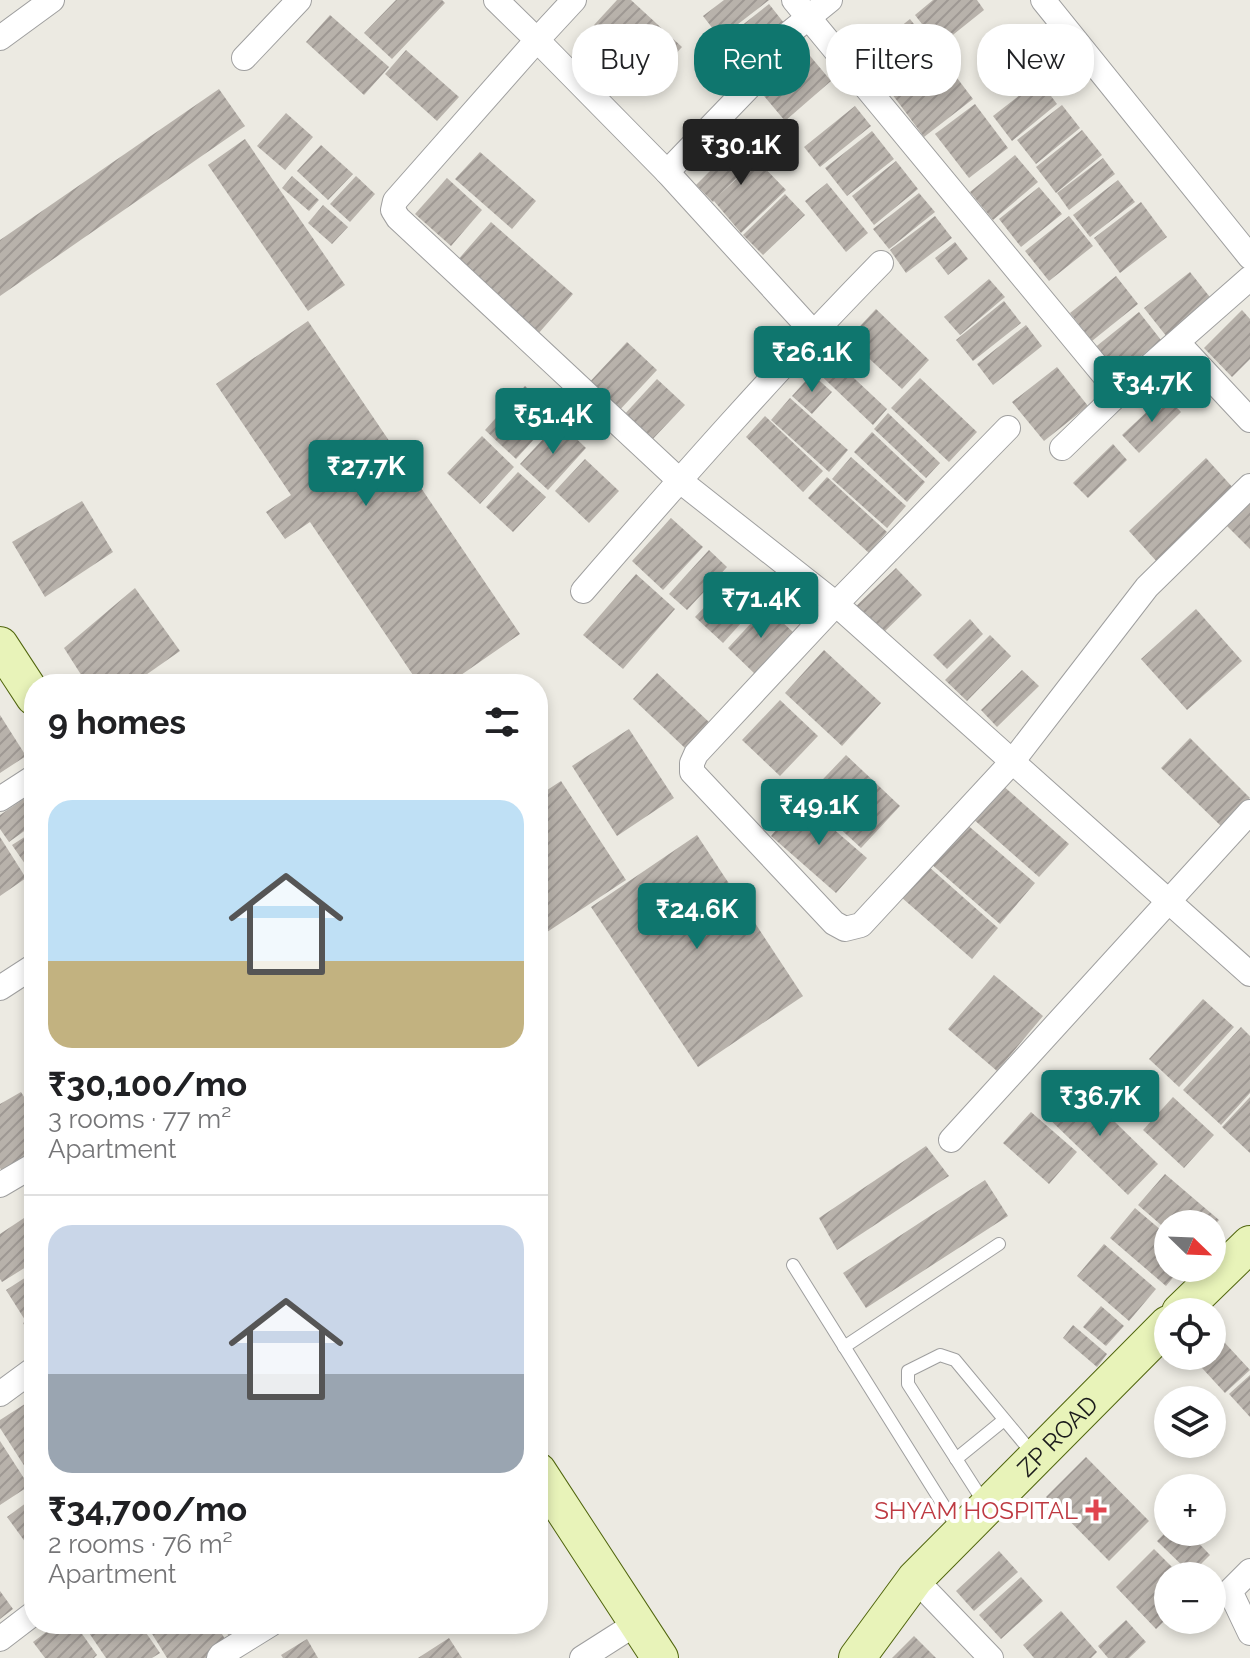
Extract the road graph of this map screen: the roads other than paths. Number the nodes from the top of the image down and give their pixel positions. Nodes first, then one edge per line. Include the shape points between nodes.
1 (52, 0) edge
2 (299, 0) edge
3 (496, 0) edge
4 (574, 0) edge
5 (830, 0) edge
6 (1043, 0) edge
7 (801, 9) edge
8 (788, 24) edge
9 (0, 38) edge
10 (537, 40) junction
11 (244, 58) dead end
12 (740, 96) edge
13 (667, 172) junction
14 (1250, 257) edge
15 (881, 263) dead end
16 (1250, 278) edge
17 (813, 332) junction
18 (1178, 343) junction
19 (1119, 393) junction
20 (1250, 420) edge
21 (1008, 428) dead end
22 (1062, 448) dead end
23 (679, 480) junction
24 (1250, 486) edge
25 (583, 591) dead end
26 (836, 604) junction
27 (0, 645) edge
28 (24, 682) edge
29 (1012, 762) junction
30 (24, 783) edge
31 (0, 799) edge
32 (1250, 812) edge
33 (1169, 901) junction
34 (24, 972) edge
35 (1250, 974) edge
36 (0, 988) edge
37 (951, 1140) dead end
38 (24, 1171) edge
39 (0, 1185) edge
40 (999, 1244) dead end
41 (1250, 1244) edge
42 (793, 1265) dead end
43 (1194, 1298) edge
44 (1154, 1338) edge
45 (844, 1347) junction
46 (24, 1376) edge
47 (0, 1394) edge
48 (1004, 1420) junction
49 (1036, 1457) junction
50 (956, 1459) junction
51 (548, 1486) edge
52 (987, 1506) junction
53 (961, 1533) junction
54 (1250, 1571) edge
55 (915, 1579) junction
56 (24, 1621) edge
57 (637, 1623) junction
58 (1250, 1633) edge
59 (255, 1634) edge
60 (0, 1639) edge
61 (219, 1658) edge
62 (582, 1658) edge
63 (660, 1658) edge
64 (857, 1658) edge
65 (991, 1658) edge

1 - 9 street
2 - 11 street
3 - 10 street
4 - 10 street
5 - 7 street
6 - 14 street
7 - 8 street
7 - 19 street
10 - 13 street
10 - 23 street via 395,201 393,210
12 - 13 street
13 - 17 street
15 - 17 street
16 - 18 street
17 - 23 street
18 - 19 street
18 - 20 street
19 - 22 street
21 - 26 street
23 - 25 street
23 - 26 street
24 - 29 street via 1147,587
26 - 29 street
26 - 29 street via 692,763 692,772 834,923 845,929 861,925
27 - 28 street
29 - 33 street
30 - 31 street
32 - 33 street
33 - 35 street
33 - 37 street
34 - 36 street
38 - 39 street
40 - 45 lane
41 - 43 street
42 - 45 lane
44 - 49 street, ZP ROAD
45 - 53 lane
46 - 47 street
48 - 49 lane
48 - 50 lane
48 - 50 lane via 955,1360 940,1355 908,1371 908,1384
49 - 52 street, ZP ROAD
50 - 52 lane
51 - 57 street
52 - 53 street, ZP ROAD
53 - 55 street, ZP ROAD
54 - 58 street via 1230,1591
55 - 64 street, ZP ROAD
55 - 65 street
56 - 60 street
57 - 62 street
57 - 63 street
59 - 61 street

